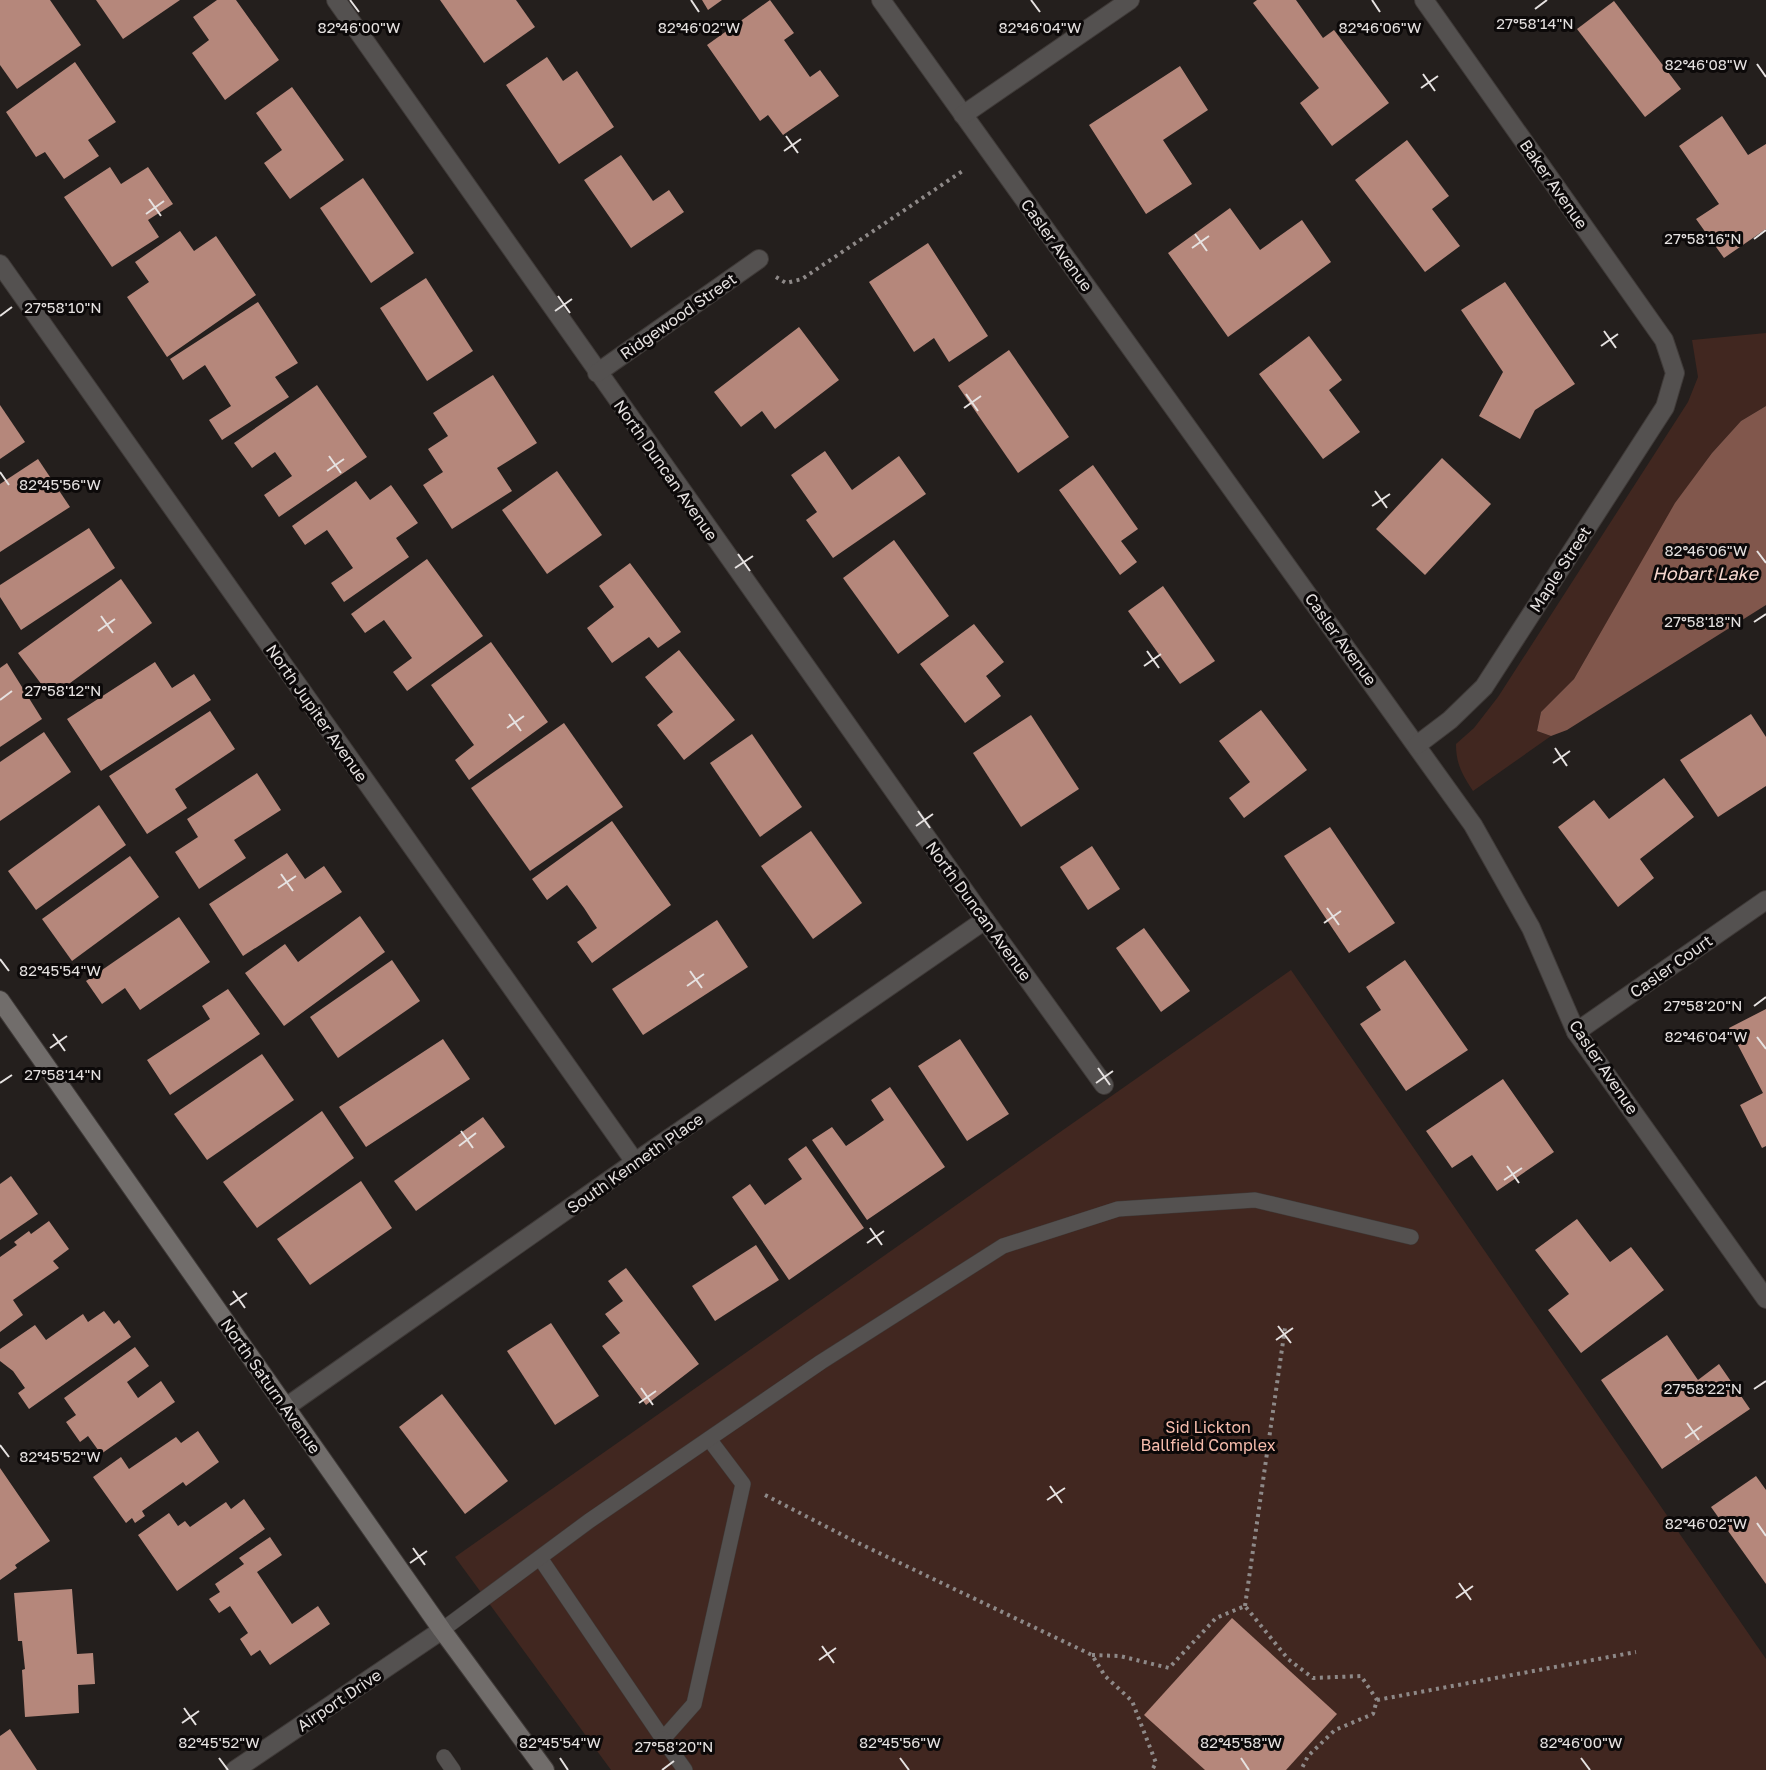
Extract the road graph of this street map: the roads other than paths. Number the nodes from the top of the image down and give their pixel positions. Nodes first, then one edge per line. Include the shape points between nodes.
1 (336, 0) edge
2 (881, 0) edge
3 (1130, 0) edge
4 (1424, 0) edge
5 (963, 115) junction
6 (759, 259) road end
7 (0, 264) edge
8 (597, 373) junction
9 (1675, 373) joint
10 (1417, 746) junction
11 (1766, 900) edge
12 (985, 920) junction
13 (0, 1000) edge
14 (1576, 1032) junction
15 (1104, 1085) dead end
16 (635, 1162) junction
17 (1412, 1237) dead end
18 (1766, 1299) edge
19 (286, 1407) junction
20 (709, 1439) junction
21 (540, 1558) junction
22 (442, 1630) junction
23 (663, 1739) junction
24 (235, 1770) edge
25 (545, 1770) edge
26 (685, 1770) edge

1 - 8 street, North Duncan Avenue
2 - 5 street, Casler Avenue
3 - 5 street
4 - 9 street, Baker Avenue via 1664,340
5 - 10 street, Casler Avenue
6 - 8 street, Ridgewood Street
7 - 16 street, North Jupiter Avenue
8 - 12 street, North Duncan Avenue
9 - 10 street, Maple Street via 1665,407 1484,687
10 - 14 street, Casler Avenue via 1473,825 1531,928
11 - 14 street, Casler Court
12 - 15 street, North Duncan Avenue
12 - 16 street, South Kenneth Place
13 - 19 street, North Saturn Avenue
14 - 18 street, Casler Avenue
16 - 19 street, South Kenneth Place
17 - 20 lane via 1255,1200 1118,1209 1003,1246
19 - 22 street, North Saturn Avenue
20 - 21 lane
20 - 23 lane via 743,1484 694,1704
21 - 22 lane
21 - 23 lane
22 - 24 street, Airport Drive
22 - 25 street, North Saturn Avenue
23 - 26 lane

